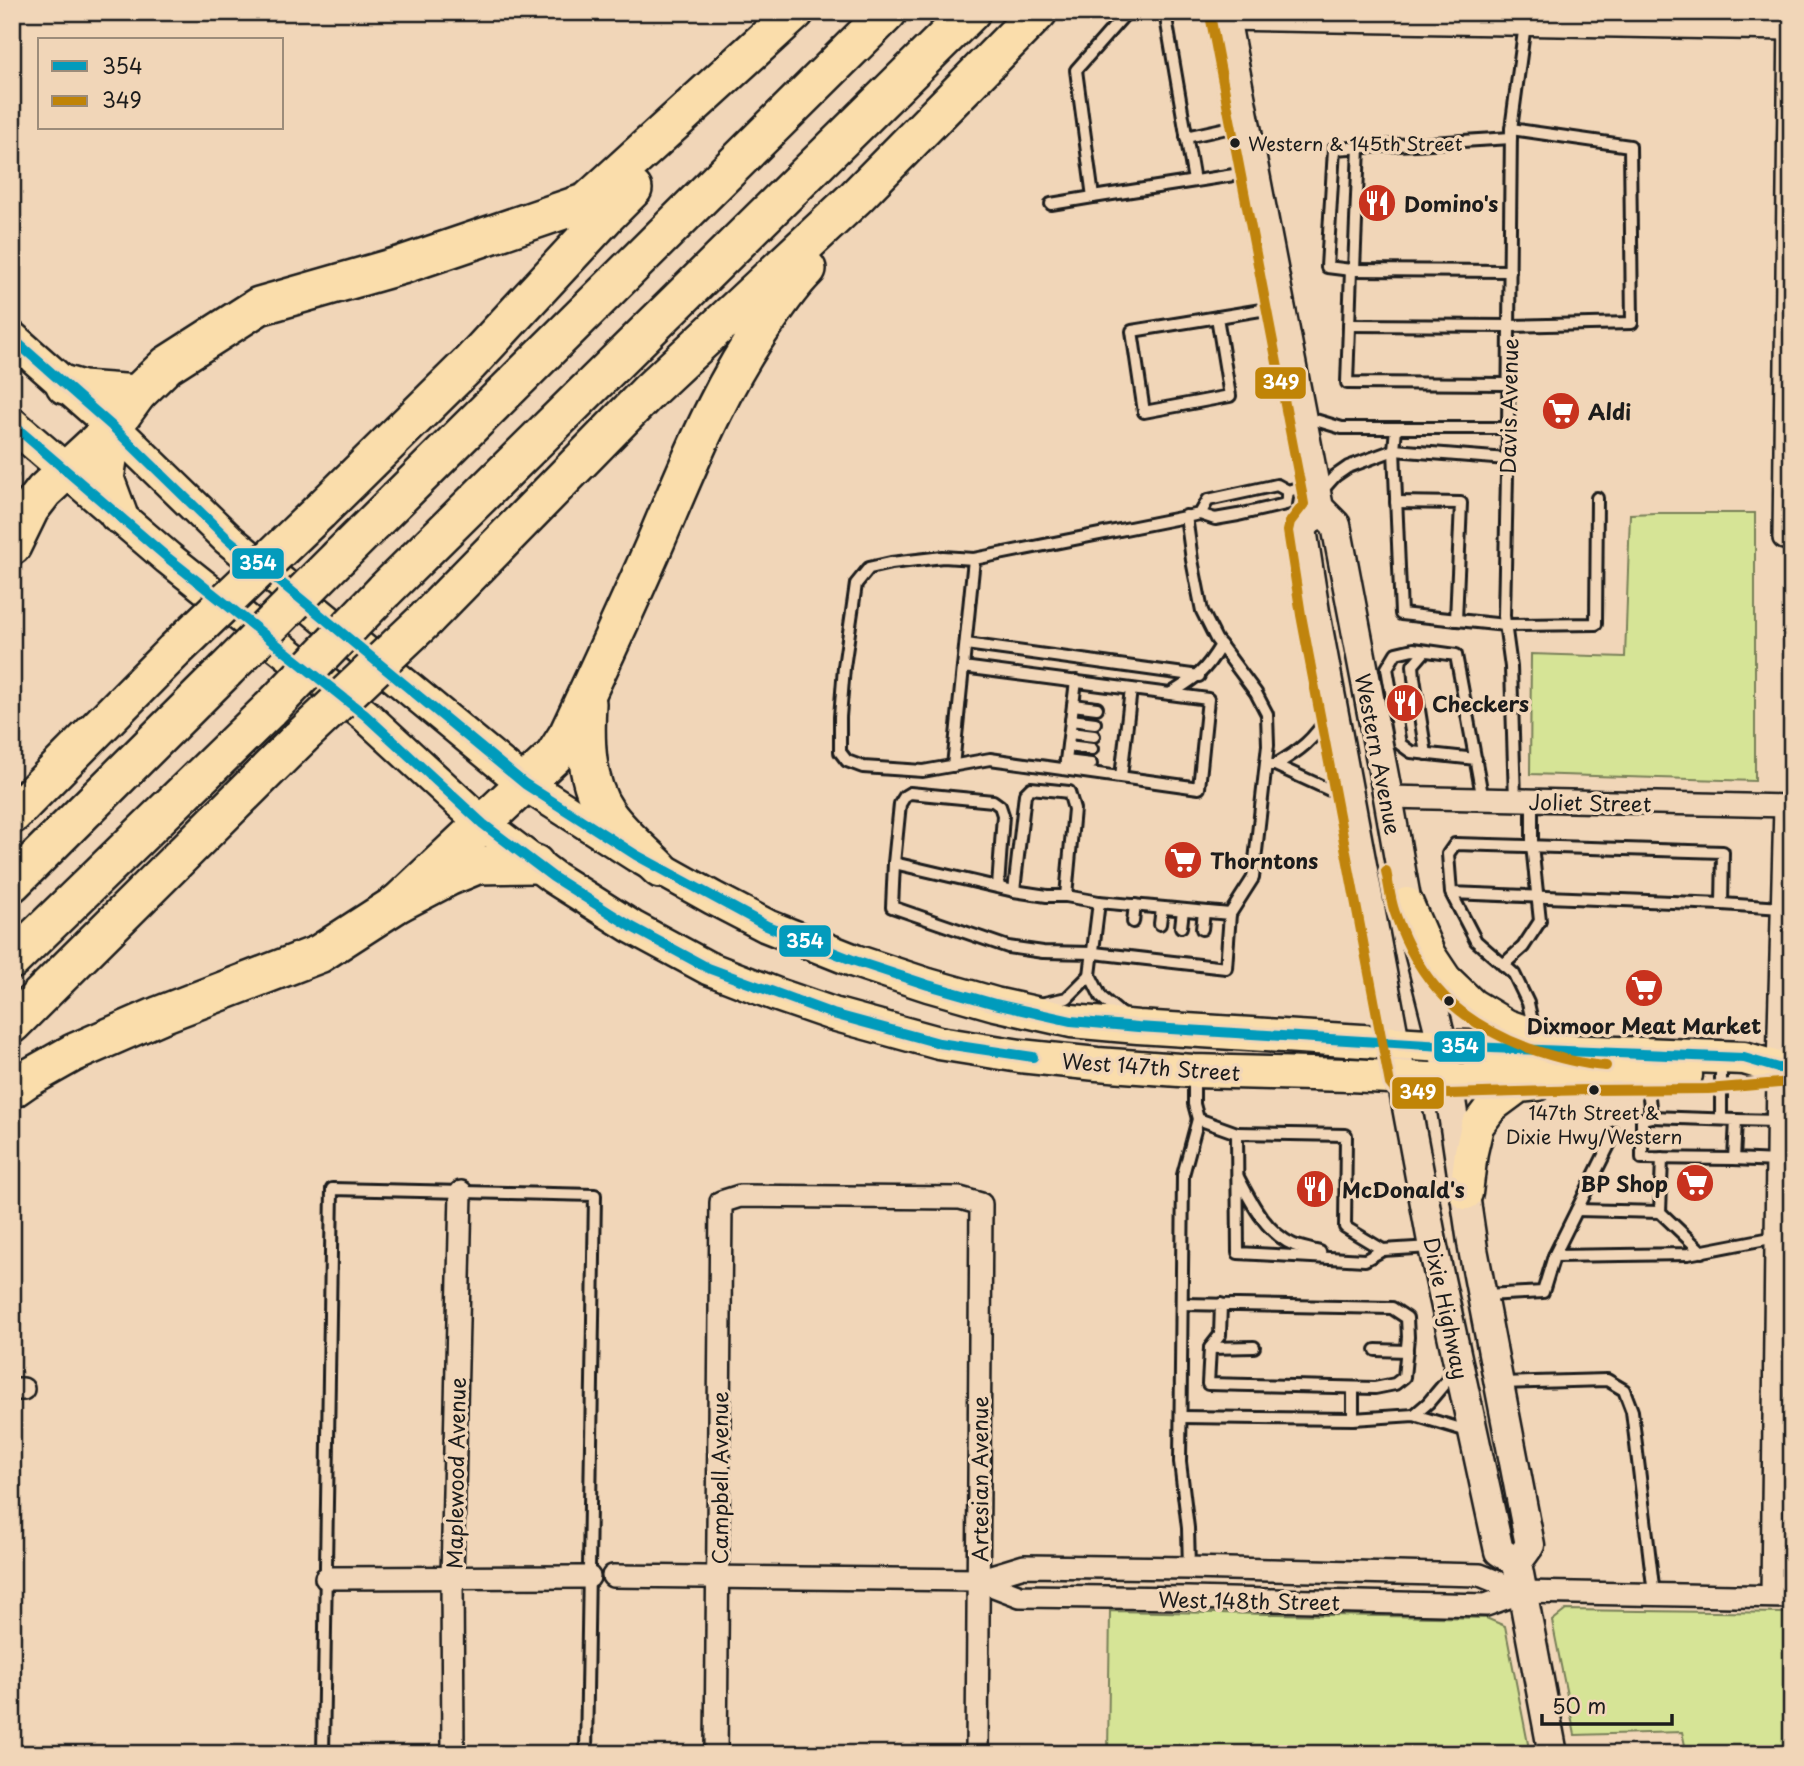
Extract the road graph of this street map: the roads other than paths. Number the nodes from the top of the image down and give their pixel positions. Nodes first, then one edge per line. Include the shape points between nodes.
1 (795, 12) edge
2 (814, 12) edge
3 (888, 12) edge
4 (971, 12) edge
5 (1038, 12) edge
6 (1127, 12) edge
7 (1165, 12) edge
8 (1225, 15) edge
9 (1525, 18) edge
10 (1653, 19) edge
11 (1791, 23) edge
12 (1245, 124) junction
13 (1511, 134) junction
14 (1186, 137) junction
15 (1359, 147) junction
16 (1254, 172) junction
17 (1194, 181) junction
18 (856, 197) junction
19 (1093, 197) junction
20 (1051, 204) dead end
21 (1352, 270) junction
22 (1510, 271) junction
23 (1280, 307) junction
24 (1217, 317) junction
25 (1349, 325) junction
26 (1509, 326) junction
27 (12, 338) edge
28 (65, 384) junction
29 (1508, 384) junction
30 (136, 394) junction
31 (1300, 415) junction
32 (12, 424) edge
33 (113, 427) junction
34 (1396, 428) junction
35 (1508, 428) junction
36 (1394, 450) junction
37 (1507, 459) junction
38 (68, 471) junction
39 (1309, 495) junction
40 (1597, 498) dead end
41 (1396, 502) junction
42 (118, 514) junction
43 (1199, 514) junction
44 (1186, 516) junction
45 (13, 537) edge
46 (1788, 538) edge
47 (974, 559) junction
48 (1456, 620) junction
49 (1505, 625) junction
50 (965, 644) junction
51 (1221, 645) junction
52 (1425, 651) junction
53 (963, 667) junction
54 (1199, 676) junction
55 (1076, 681) junction
56 (1131, 689) junction
57 (587, 692) junction
58 (1170, 694) junction
59 (1073, 705) junction
60 (1097, 708) dead end
61 (1333, 710) junction
62 (1071, 720) junction
63 (1095, 723) dead end
64 (1070, 733) junction
65 (1094, 736) dead end
66 (1068, 746) junction
67 (1092, 749) dead end
68 (1426, 754) junction
69 (1476, 759) junction
70 (1091, 764) dead end
71 (1066, 765) junction
72 (1270, 765) junction
73 (953, 766) junction
74 (1118, 770) junction
75 (525, 784) junction
76 (1388, 797) junction
77 (1350, 800) junction
78 (1483, 800) junction
79 (1524, 801) junction
80 (1788, 806) edge
81 (12, 815) edge
82 (483, 824) junction
83 (1532, 845) junction
84 (894, 863) junction
85 (535, 864) junction
86 (660, 869) junction
87 (12, 883) edge
88 (998, 887) junction
89 (1014, 891) junction
90 (1451, 893) junction
91 (1066, 896) junction
92 (1537, 897) junction
93 (1099, 902) junction
94 (398, 903) junction
95 (1407, 904) junction
96 (1722, 904) junction
97 (1135, 905) junction
98 (1162, 908) junction
99 (1782, 908) junction
100 (1183, 910) junction
101 (1204, 912) junction
102 (1230, 914) junction
103 (1133, 922) dead end
104 (1160, 924) dead end
105 (1181, 927) dead end
106 (1202, 929) dead end
107 (1786, 942) edge
108 (1094, 953) junction
109 (12, 960) edge
110 (1503, 965) junction
111 (1090, 975) junction
112 (1016, 1009) junction
113 (12, 1024) edge
114 (1138, 1027) junction
115 (1535, 1036) junction
116 (1396, 1043) junction
117 (1443, 1046) junction
118 (1589, 1064) junction
119 (1785, 1068) edge
120 (1194, 1071) junction
121 (1721, 1074) junction
122 (1647, 1076) junction
123 (1402, 1077) junction
124 (1449, 1080) junction
125 (12, 1089) edge
126 (1651, 1117) junction
127 (1198, 1119) junction
128 (1721, 1119) junction
129 (1736, 1120) junction
130 (1777, 1121) junction
131 (1237, 1133) junction
132 (1615, 1133) dead end
133 (1782, 1154) edge
134 (1662, 1158) junction
135 (1734, 1159) junction
136 (1237, 1175) junction
137 (461, 1192) junction
138 (1466, 1193) junction
139 (981, 1204) joint
140 (1577, 1210) junction
141 (1660, 1212) junction
142 (1776, 1237) junction
143 (1433, 1247) junction
144 (1383, 1250) junction
145 (1702, 1252) junction
146 (1554, 1256) junction
147 (1341, 1257) junction
148 (1482, 1296) junction
149 (1182, 1304) junction
150 (1221, 1304) junction
151 (1254, 1347) dead end
152 (1210, 1348) junction
153 (1376, 1350) dead end
154 (1408, 1350) junction
155 (1459, 1366) junction
156 (1498, 1383) junction
157 (1353, 1388) junction
158 (1413, 1415) junction
159 (1181, 1417) junction
160 (1353, 1419) junction
161 (1473, 1433) junction
162 (1517, 1563) junction
163 (1189, 1568) junction
164 (613, 1576) dead end
165 (589, 1577) junction
166 (326, 1578) junction
167 (452, 1578) junction
168 (718, 1578) junction
169 (978, 1580) junction
170 (1521, 1592) junction
171 (1654, 1594) junction
172 (1782, 1597) edge
173 (1188, 1598) junction
174 (323, 1754) edge
175 (453, 1754) edge
176 (586, 1754) edge
177 (716, 1754) edge
178 (976, 1754) edge
179 (1553, 1754) edge

1 - 30 highway via 587,202 402,265 259,306 167,365
2 - 81 highway, bridge via 607,215 470,363
3 - 87 highway, bridge
4 - 109 highway, bridge
5 - 18 highway
6 - 19 lane via 1076,70
7 - 14 lane
8 - 9 street
8 - 12 main road, Western Avenue
9 - 10 street
9 - 13 lane, Davis Avenue
10 - 11 street
11 - 46 street
12 - 14 lane
12 - 16 main road, Western Avenue
13 - 15 lane
13 - 22 lane, Davis Avenue
13 - 26 lane via 1630,146 1632,323
14 - 17 lane
15 - 21 lane
15 - 21 lane via 1334,149 1327,267
16 - 17 lane
16 - 23 main road, Western Avenue
17 - 19 lane
18 - 57 highway via 828,248 781,299 731,376
18 - 113 highway, bridge via 650,390 426,619
19 - 20 lane
21 - 22 lane
21 - 25 lane
22 - 26 lane, Davis Avenue
23 - 24 lane
23 - 31 main road, Western Avenue
24 - 24 lane via 1230,396 1144,412 1132,331
25 - 26 lane
25 - 29 lane via 1347,383
26 - 29 lane, Davis Avenue
27 - 28 main road, West 147th Street
28 - 30 highway via 82,390
28 - 33 main road, West 147th Street
29 - 35 lane, Davis Avenue
30 - 33 highway
31 - 34 lane via 1342,428
31 - 39 main road, Western Avenue
32 - 38 main road, West 147th Street
33 - 38 highway
33 - 42 highway via 105,479
33 - 75 main road, West 147th Street via 228,539
34 - 35 lane
34 - 36 lane
35 - 37 lane, Davis Avenue
36 - 37 lane
36 - 39 lane via 1348,467
36 - 41 lane
37 - 49 lane, Davis Avenue
38 - 42 main road, West 147th Street
38 - 45 highway via 48,487
39 - 43 lane via 1238,516 1215,519
39 - 43 lane via 1277,485 1208,500
39 - 61 main road, Western Avenue via 1302,529
39 - 76 main road, Western Avenue via 1336,525
40 - 49 lane via 1596,624
41 - 48 lane via 1401,614
41 - 48 lane via 1461,503
42 - 82 main road, West 147th Street via 365,715
43 - 44 lane
44 - 47 lane
44 - 51 lane via 1202,611
47 - 50 lane
47 - 73 lane via 943,557 869,568 856,584 844,667 840,752 847,761 863,767 923,771
48 - 49 lane
49 - 79 lane, Davis Avenue
50 - 53 lane
50 - 54 lane
51 - 54 lane
51 - 72 lane via 1266,714
52 - 68 lane via 1413,664
52 - 68 lane via 1396,653 1387,668 1400,744 1411,752
52 - 69 lane via 1456,655
53 - 55 lane
53 - 73 lane
54 - 58 lane
55 - 56 lane
55 - 59 lane
56 - 58 lane
56 - 74 lane via 1123,711
57 - 75 highway via 554,756
57 - 86 highway via 588,761 597,796 607,814
58 - 74 lane via 1208,699 1199,788
59 - 60 lane
59 - 62 lane
61 - 72 lane via 1297,752
61 - 77 main road, Western Avenue
62 - 63 lane
62 - 64 lane
64 - 65 lane
64 - 66 lane
66 - 67 lane
66 - 71 lane
68 - 69 lane
69 - 78 lane
70 - 71 lane
71 - 73 lane via 990,759
71 - 74 lane
72 - 77 lane
72 - 102 lane via 1253,878
75 - 82 highway
75 - 86 main road, West 147th Street
76 - 78 street, Joliet Street
76 - 95 main road, Western Avenue
77 - 116 main road, Western Avenue
78 - 79 street, Joliet Street
79 - 80 street, Joliet Street
79 - 83 lane, Davis Avenue
80 - 99 street
82 - 85 main road, West 147th Street
82 - 94 highway
83 - 90 lane via 1455,844 1448,854
83 - 92 lane, Davis Avenue
83 - 96 lane via 1723,852
84 - 88 lane
84 - 88 lane via 900,804 909,793 992,802 1000,806 1003,815
84 - 108 lane via 892,907 1008,947
85 - 94 highway via 477,865
85 - 120 main road, West 147th Street via 632,927 708,968 833,1014 939,1042 1020,1056
86 - 112 main road, West 147th Street via 767,926 855,961
88 - 89 lane
89 - 91 lane
89 - 91 lane via 1025,794 1031,788 1069,792 1072,799
90 - 92 lane
90 - 110 lane via 1476,942
91 - 93 lane
92 - 96 lane
92 - 110 lane, Davis Avenue via 1540,921 1523,947
93 - 97 lane
93 - 108 lane
94 - 125 highway via 319,954 73,1053
95 - 115 main road via 1445,979 1472,1005
95 - 117 main road, Western Avenue
96 - 99 lane
97 - 98 lane
97 - 103 lane
98 - 100 lane
98 - 104 lane
99 - 107 street
100 - 101 lane
100 - 105 lane
101 - 102 lane
101 - 106 lane
102 - 108 lane via 1226,968 1157,956
107 - 119 street
108 - 111 lane
110 - 115 lane via 1514,974 1528,1003
111 - 112 lane via 1067,998
111 - 114 lane via 1101,996
112 - 114 main road, West 147th Street via 1071,1021
114 - 116 main road, West 147th Street
115 - 118 main road via 1564,1046
116 - 117 main road, West 147th Street
116 - 123 main road, Dixie Highway
117 - 118 main road, West 147th Street
117 - 124 main road, Dixie Highway
118 - 119 main road, West 147th Street via 1744,1058
118 - 122 main road, West 147th Street
118 - 124 main road, West 147th Street
118 - 138 main road via 1519,1087 1492,1106 1477,1126
119 - 121 main road, West 147th Street
119 - 130 street
120 - 123 main road, West 147th Street
120 - 127 lane
121 - 122 main road, West 147th Street
121 - 128 lane
122 - 126 lane
123 - 124 main road, West 147th Street
123 - 143 main road, Dixie Highway
124 - 138 main road, Dixie Highway
126 - 128 lane via 1704,1124
126 - 134 lane via 1642,1119 1642,1158
127 - 131 lane
127 - 149 lane via 1183,1175
128 - 129 lane
129 - 130 lane
129 - 135 lane
130 - 133 street
131 - 136 lane
131 - 144 lane via 1346,1135 1345,1227
132 - 140 lane
133 - 135 lane
133 - 142 street
134 - 135 lane via 1703,1155
134 - 141 lane
136 - 147 lane via 1270,1228 1292,1244
136 - 147 lane via 1238,1253
137 - 165 lane via 595,1195
137 - 166 lane via 332,1189
137 - 167 street, Maplewood Avenue
138 - 148 main road, Dixie Highway
139 - 168 street, Campbell Avenue via 960,1198 753,1196 721,1202
139 - 169 street, Artesian Avenue
140 - 141 lane
140 - 146 lane
141 - 145 lane
142 - 145 lane
142 - 172 street
143 - 144 lane
143 - 155 main road, Dixie Highway
144 - 147 lane via 1365,1260
145 - 146 lane
146 - 148 lane via 1543,1292
148 - 156 main road, Dixie Highway
149 - 150 lane
149 - 159 lane
150 - 152 lane via 1220,1335
150 - 154 lane via 1392,1308 1407,1318
151 - 152 lane
152 - 157 lane via 1208,1384
153 - 154 lane
154 - 157 lane via 1404,1377 1395,1384
155 - 158 lane
155 - 161 main road, Dixie Highway
156 - 162 main road, Dixie Highway via 1530,1545
156 - 171 lane via 1607,1380 1624,1390 1632,1411
157 - 160 lane
158 - 160 lane
158 - 161 lane
159 - 160 lane
159 - 163 lane
161 - 162 main road, Dixie Highway via 1499,1551
162 - 170 main road, Dixie Highway
163 - 169 street, West 148th Street via 1024,1566
163 - 170 street, West 148th Street via 1480,1575
163 - 173 street
164 - 168 street, West 148th Street
165 - 167 street
165 - 176 lane
166 - 167 street
166 - 174 lane
167 - 175 street, Maplewood Avenue
168 - 169 street, West 148th Street
168 - 177 street, Campbell Avenue
169 - 173 street, West 148th Street via 1020,1596
169 - 178 street, Artesian Avenue
170 - 171 street, West 148th Street
170 - 173 street, West 148th Street via 1486,1605
170 - 179 main road, Dixie Highway
171 - 172 street, West 148th Street

